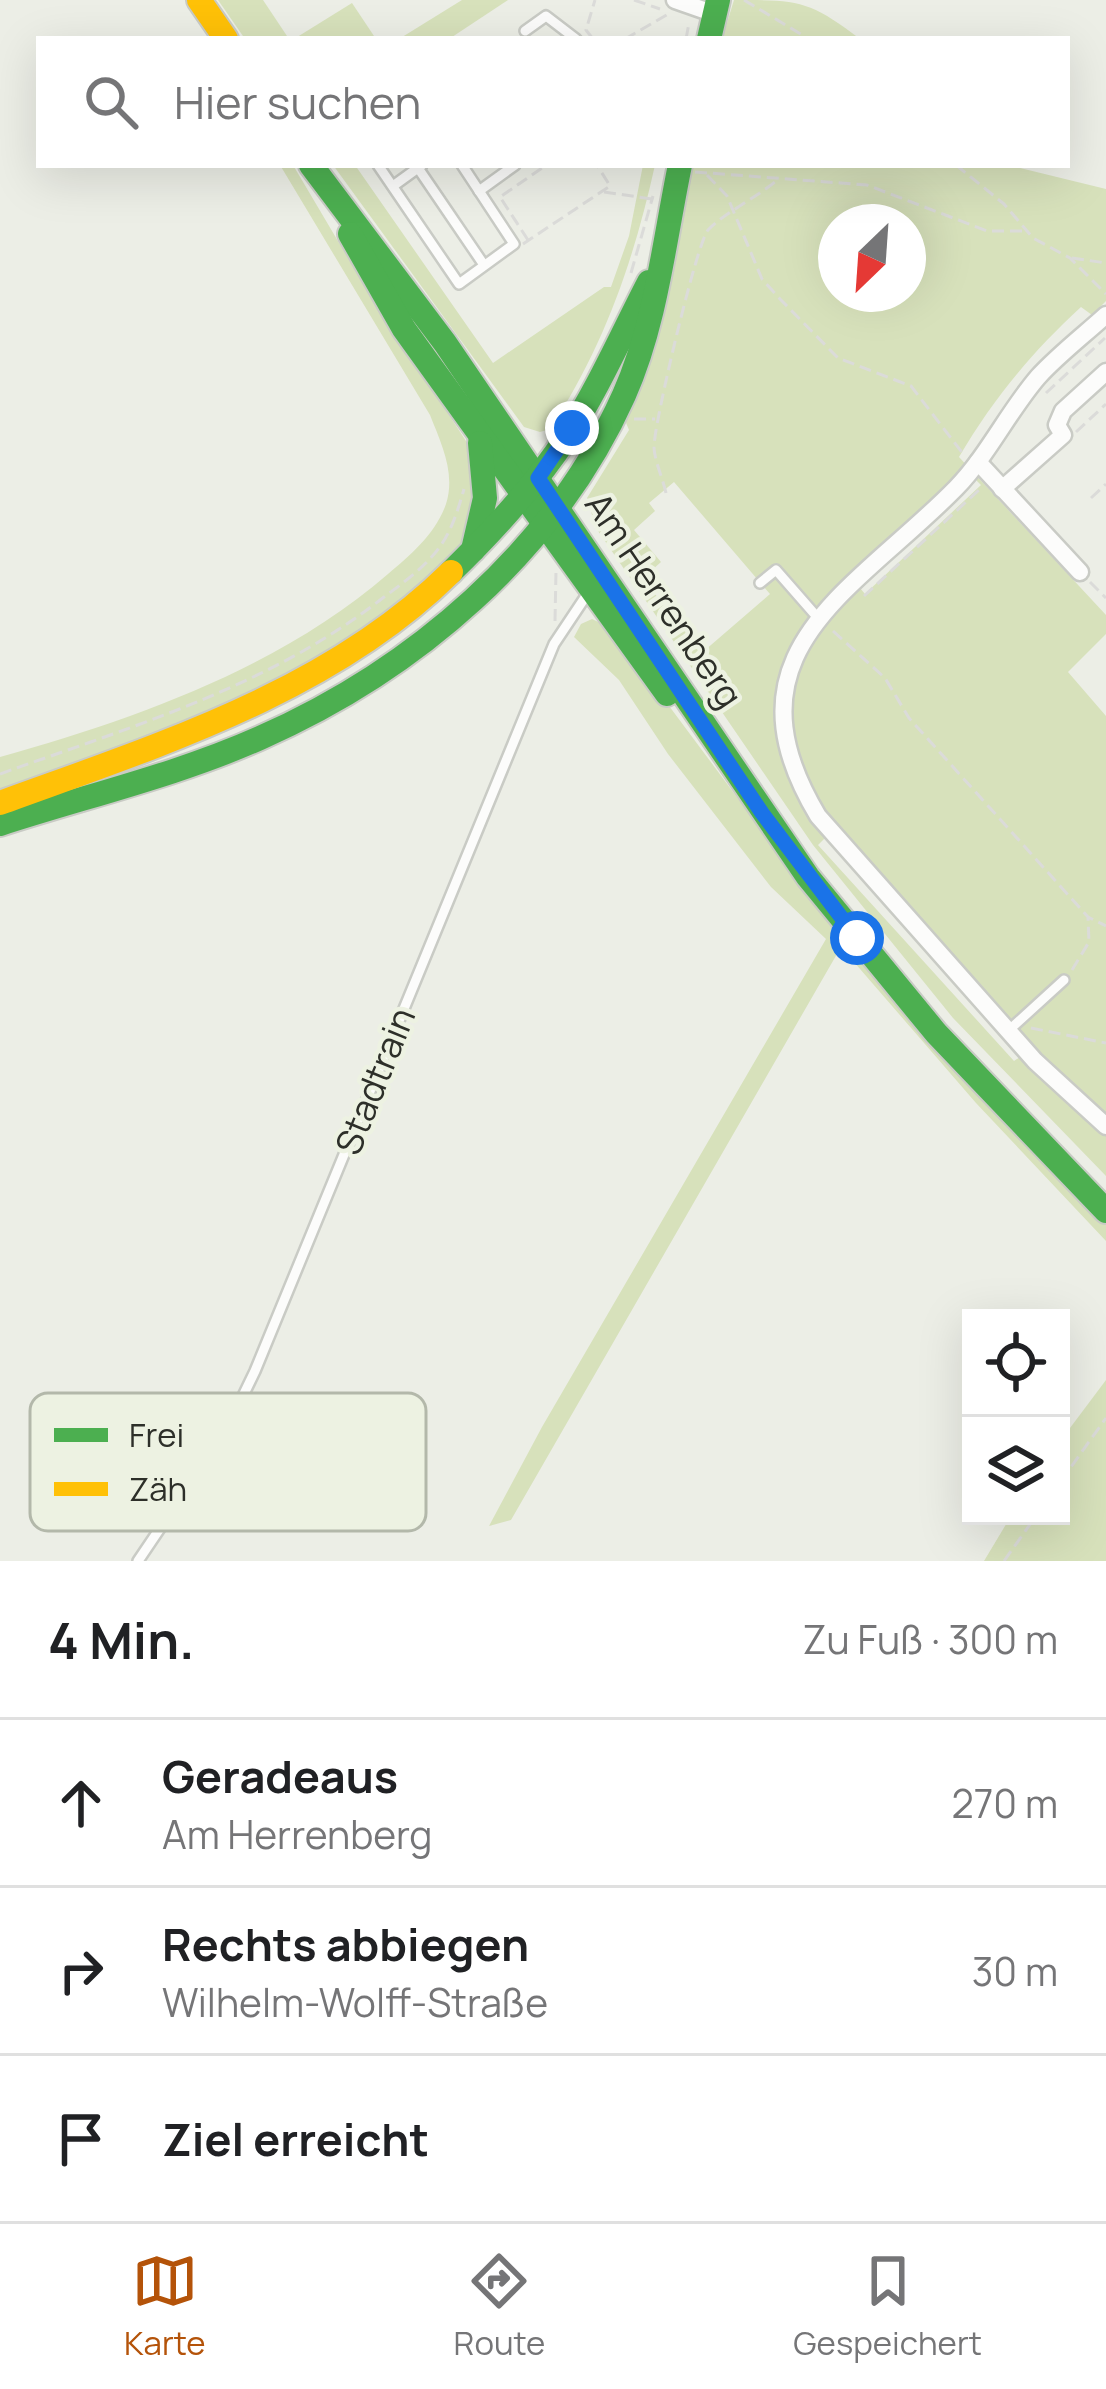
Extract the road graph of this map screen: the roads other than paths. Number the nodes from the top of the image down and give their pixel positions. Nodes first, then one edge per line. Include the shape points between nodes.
1 (199, 0) edge
2 (673, 6) edge
3 (714, 18) edge
4 (525, 31) dead end
5 (224, 36) edge
6 (574, 36) edge
7 (313, 168) edge
8 (380, 168) edge
9 (417, 168) edge
10 (421, 168) edge
11 (464, 168) edge
12 (679, 168) edge
13 (501, 169) edge
14 (393, 186) junction
15 (479, 191) junction
16 (332, 198) junction
17 (658, 264) junction
18 (484, 265) junction
19 (1106, 315) edge
20 (1106, 372) edge
21 (479, 435) junction
22 (561, 445) junction
23 (518, 449) junction
24 (986, 474) junction
25 (531, 487) junction
26 (550, 514) junction
27 (472, 555) junction
28 (511, 560) junction
29 (565, 566) junction
30 (1080, 572) road end
31 (760, 583) dead end
32 (590, 590) junction
33 (818, 618) junction
34 (0, 803) edge
35 (762, 813) junction
36 (0, 824) edge
37 (1064, 980) road end
38 (1012, 1028) junction
39 (1106, 1126) edge
40 (1106, 1211) edge
41 (244, 1393) edge
42 (159, 1531) edge
43 (138, 1561) edge

1 - 5 main road
2 - 3 street
4 - 6 lane via 546,16
7 - 16 main road, Am Herrenberg
8 - 14 lane
9 - 14 lane
10 - 18 lane
11 - 15 lane
12 - 17 main road
13 - 15 lane
14 - 18 lane via 459,284
15 - 18 lane via 514,244
16 - 21 main road, Am Herrenberg via 386,301
16 - 23 main road, Am Herrenberg
17 - 22 main road
17 - 26 main road via 624,395
19 - 24 street via 1041,374
20 - 24 street via 1064,411 1057,425 1063,436
21 - 25 main road, Am Herrenberg
21 - 27 main road via 485,482
22 - 23 main road
22 - 25 main road
23 - 25 main road, Am Herrenberg
24 - 30 street
24 - 33 street
25 - 26 main road, Am Herrenberg
25 - 27 main road
26 - 28 main road
26 - 29 main road, Am Herrenberg
26 - 35 main road, Am Herrenberg
27 - 34 main road via 312,676 205,727
28 - 29 main road via 546,551
28 - 36 main road via 413,649 322,708 199,761
29 - 32 main road, Am Herrenberg
31 - 33 lane via 776,570
32 - 35 main road, Am Herrenberg
32 - 41 lane, Stadtrain via 554,644
33 - 38 street via 783,692 783,733 797,780 818,816
35 - 40 main road, Am Herrenberg via 936,1033
37 - 38 lane
38 - 39 street via 1035,1061
42 - 43 lane, Stadtrain

